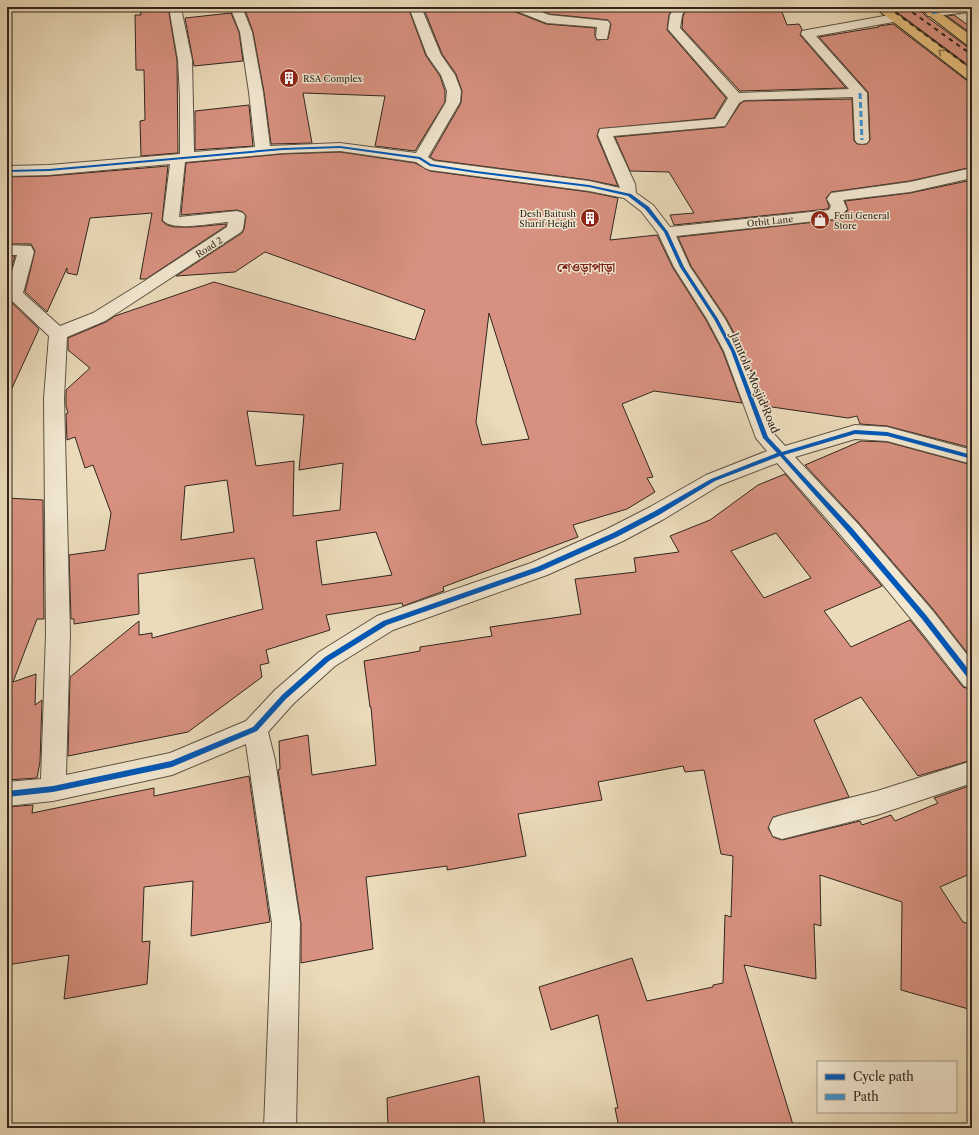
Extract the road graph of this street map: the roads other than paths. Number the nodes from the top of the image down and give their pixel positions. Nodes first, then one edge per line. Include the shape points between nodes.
1 (236, 7) edge
2 (415, 7) edge
3 (518, 7) edge
4 (681, 7) edge
5 (880, 7) edge
6 (972, 8) edge
7 (928, 10) edge
8 (176, 13) dead end
9 (895, 18) junction
10 (602, 36) dead end
11 (972, 42) edge
12 (972, 76) edge
13 (860, 93) junction
14 (736, 98) junction
15 (862, 140) dead end
16 (263, 151) junction
17 (182, 158) junction
18 (420, 158) junction
19 (7, 172) edge
20 (972, 173) edge
21 (629, 195) junction
22 (666, 232) junction
23 (7, 250) edge
24 (58, 334) junction
25 (780, 454) junction
26 (972, 457) edge
27 (972, 679) edge
28 (255, 729) junction
29 (972, 772) edge
30 (53, 789) junction
31 (7, 794) edge
32 (782, 827) dead end
33 (280, 1128) edge

1 - 16 street via 246,32
2 - 18 street via 434,55 448,75 454,91 453,102
3 - 10 street via 547,19 604,24
4 - 14 street via 676,15 674,29
5 - 9 main road
6 - 7 street
7 - 11 main road
8 - 17 street via 187,97
12 -> 9 main road
9 - 13 street via 807,34
13 - 14 street
13 - 15 street
14 - 21 street via 720,123 604,132 627,184
16 - 17 street
16 - 18 street via 340,147
17 - 19 street
17 - 24 street, Road 2 via 171,220 177,222 237,216 236,229 99,317
18 - 21 street via 430,164 589,186
20 - 22 street, Orbit Lane via 910,187 837,196 835,199 839,209 834,214
21 - 22 street, Jamtola Mosjid Road via 646,208
22 - 25 street, Jamtola Mosjid Road via 682,267 716,319 733,351 766,438
23 - 24 street via 26,250 14,294
24 - 30 street via 54,398 58,634
25 - 26 street via 854,432 887,434
25 - 27 street, Jamtola Mosjid Road via 850,530 924,617
25 - 28 street via 713,480 615,535 540,569 385,623 327,659 284,697
28 - 30 street via 172,764
28 - 33 street via 262,760 286,923
29 - 32 street via 877,803
30 - 31 street

